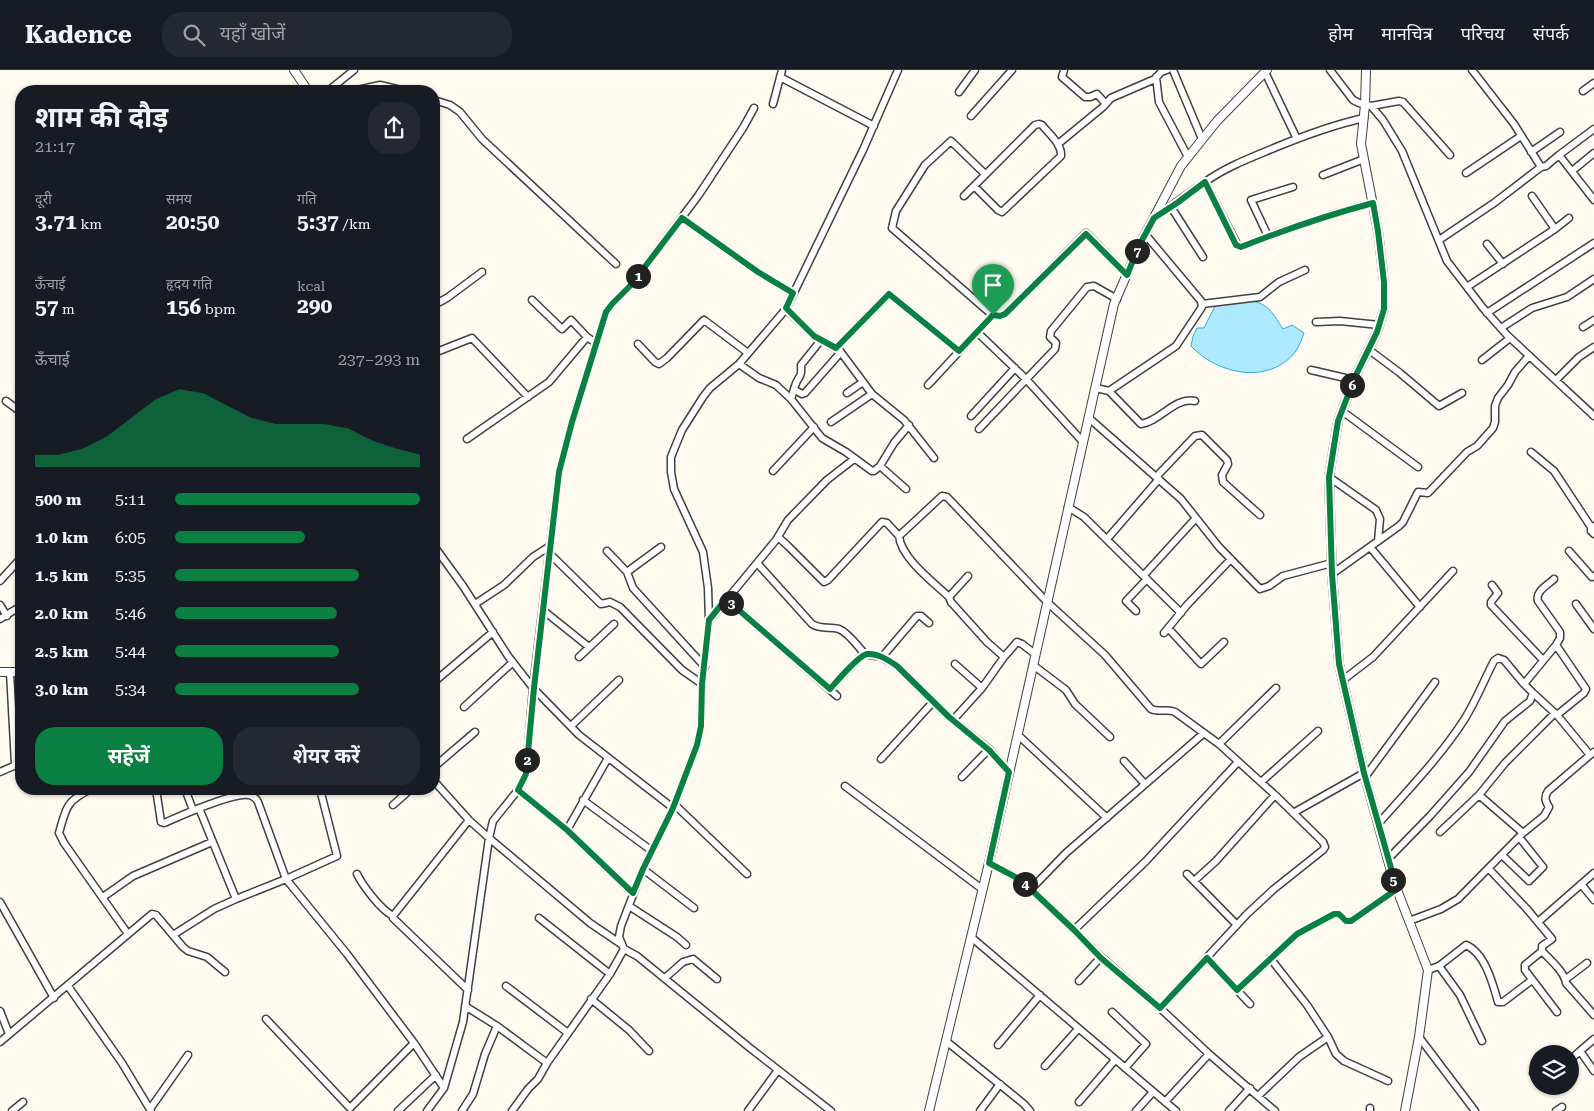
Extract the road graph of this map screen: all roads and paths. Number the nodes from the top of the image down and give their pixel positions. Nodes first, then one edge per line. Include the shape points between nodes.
1 (294, 70) edge
2 (354, 70) edge
3 (898, 70) edge
4 (975, 70) edge
5 (1012, 70) edge
6 (1064, 70) edge
7 (1167, 70) edge
8 (1174, 70) edge
9 (1330, 70) edge
10 (1366, 70) edge
11 (1472, 70) edge
12 (1266, 71) edge
13 (781, 74) edge
14 (1157, 74) edge
15 (1594, 83) edge
16 (304, 85) edge
17 (335, 85) edge
18 (1583, 91) dead end
19 (960, 92) dead end
20 (440, 102) edge
21 (774, 104) dead end
22 (1106, 104) junction
23 (1368, 106) junction
24 (754, 108) dead end
25 (971, 116) dead end
26 (1364, 118) junction
27 (874, 126) junction
28 (1594, 129) edge
29 (1560, 132) dead end
30 (1521, 136) junction
31 (1202, 139) junction
32 (1297, 139) junction
33 (1058, 144) junction
34 (1531, 152) junction
35 (1594, 154) edge
36 (1559, 155) junction
37 (1450, 156) dead end
38 (1188, 157) junction
39 (1364, 158) junction
40 (1541, 166) junction
41 (1572, 171) junction
42 (1466, 173) dead end
43 (985, 174) junction
44 (1323, 175) dead end
45 (1205, 182) junction
46 (974, 186) junction
47 (1293, 186) dead end
48 (964, 196) dead end
49 (1532, 196) dead end
50 (1594, 200) edge
51 (1373, 203) junction
52 (1171, 207) junction
53 (682, 218) junction
54 (1154, 218) junction
55 (1568, 218) dead end
56 (1555, 229) junction
57 (1145, 234) junction
58 (1268, 236) junction
59 (1439, 240) junction
60 (1594, 243) edge
61 (1487, 244) dead end
62 (1203, 257) dead end
63 (616, 264) dead end
64 (1503, 264) junction
65 (1305, 270) dead end
66 (482, 272) dead end
67 (1127, 275) junction
68 (1594, 279) edge
69 (1467, 287) junction
70 (793, 293) junction
71 (1117, 299) junction
72 (532, 300) dead end
73 (440, 302) edge
74 (1202, 304) junction
75 (786, 308) junction
76 (1487, 313) junction
77 (993, 315) junction
78 (1594, 320) edge
79 (1316, 322) dead end
80 (1379, 325) junction
81 (1583, 327) dead end
82 (1501, 328) junction
83 (977, 332) junction
84 (587, 337) junction
85 (1510, 338) junction
86 (821, 340) junction
87 (596, 343) junction
88 (638, 344) dead end
89 (1594, 347) edge
90 (1368, 349) junction
91 (838, 350) junction
92 (440, 351) edge
93 (959, 351) junction
94 (748, 353) junction
95 (1529, 356) junction
96 (1482, 360) dead end
97 (739, 364) junction
98 (1015, 368) junction
99 (1311, 370) dead end
100 (1026, 379) junction
101 (1354, 380) junction
102 (1556, 380) junction
103 (863, 382) junction
104 (928, 385) dead end
105 (1096, 388) junction
106 (795, 390) junction
107 (1109, 391) junction
108 (847, 393) dead end
109 (1462, 393) dead end
110 (872, 394) junction
111 (528, 397) junction
112 (790, 399) junction
113 (6, 401) dead end
114 (1196, 401) dead end
115 (15, 408) edge
116 (1342, 410) junction
117 (971, 416) dead end
118 (1594, 416) edge
119 (1090, 419) junction
120 (831, 422) dead end
121 (909, 425) junction
122 (814, 428) junction
123 (979, 429) dead end
124 (467, 439) dead end
125 (1083, 442) junction
126 (1531, 452) dead end
127 (934, 458) dead end
128 (854, 459) junction
129 (880, 466) junction
130 (1418, 467) dead end
131 (773, 471) dead end
132 (1158, 477) junction
133 (1329, 477) junction
134 (906, 489) dead end
135 (1068, 507) junction
136 (1260, 515) dead end
137 (1196, 518) junction
138 (1593, 529) edge
139 (899, 536) junction
140 (778, 537) junction
141 (1107, 539) junction
142 (1378, 541) junction
143 (550, 546) junction
144 (1370, 546) junction
145 (661, 547) dead end
146 (607, 551) dead end
147 (1569, 551) dead end
148 (440, 554) edge
149 (550, 554) junction
150 (1231, 559) junction
151 (1332, 562) junction
152 (757, 563) junction
153 (15, 565) edge
154 (1453, 571) dead end
155 (628, 572) junction
156 (1332, 574) junction
157 (968, 576) dead end
158 (1594, 576) edge
159 (1146, 577) junction
160 (1554, 579) dead end
161 (0, 581) edge
162 (1492, 585) dead end
163 (949, 597) junction
164 (726, 599) junction
165 (1047, 602) junction
166 (475, 604) junction
167 (1576, 604) dead end
168 (0, 605) edge
169 (1420, 607) junction
170 (15, 610) edge
171 (544, 611) junction
172 (1136, 611) dead end
173 (1181, 613) junction
174 (7, 616) junction
175 (0, 620) edge
176 (709, 620) junction
177 (929, 623) dead end
178 (614, 624) dead end
179 (1593, 624) edge
180 (493, 632) junction
181 (1224, 642) dead end
182 (1556, 645) junction
183 (589, 647) junction
184 (866, 654) junction
185 (1035, 654) junction
186 (579, 657) dead end
187 (882, 657) junction
188 (1004, 657) junction
189 (1544, 660) junction
190 (513, 662) junction
191 (955, 664) dead end
192 (1033, 665) junction
193 (704, 667) junction
194 (0, 672) edge
195 (10, 672) junction
196 (15, 672) edge
197 (440, 677) edge
198 (620, 680) dead end
199 (1343, 680) junction
200 (1435, 682) dead end
201 (702, 684) junction
202 (1524, 684) junction
203 (534, 688) junction
204 (982, 688) junction
205 (1276, 688) dead end
206 (830, 689) junction
207 (1533, 693) junction
208 (837, 696) dead end
209 (933, 702) junction
210 (464, 707) dead end
211 (1556, 714) junction
212 (952, 720) junction
213 (571, 726) junction
214 (15, 730) edge
215 (1318, 731) dead end
216 (475, 732) dead end
217 (1204, 733) junction
218 (1018, 735) junction
219 (1110, 737) dead end
220 (1219, 744) junction
221 (989, 750) junction
222 (1592, 753) edge
223 (608, 758) junction
224 (881, 760) dead end
225 (1124, 761) dead end
226 (440, 762) edge
227 (1238, 762) junction
228 (15, 766) edge
229 (0, 772) edge
230 (1009, 772) junction
231 (1364, 775) junction
232 (962, 778) dead end
233 (1260, 782) junction
234 (1145, 784) junction
235 (845, 786) dead end
236 (440, 788) edge
237 (518, 790) junction
238 (79, 795) edge
239 (157, 795) edge
240 (188, 795) edge
241 (322, 795) edge
242 (405, 795) edge
243 (1276, 795) junction
244 (1479, 795) junction
245 (583, 800) junction
246 (394, 805) dead end
247 (674, 806) junction
248 (196, 809) junction
249 (1293, 813) junction
250 (1107, 818) junction
251 (469, 820) junction
252 (1378, 824) junction
253 (567, 830) junction
254 (1440, 832) dead end
255 (1521, 835) junction
256 (489, 838) junction
257 (212, 842) junction
258 (652, 851) junction
259 (1502, 854) junction
260 (1388, 859) junction
261 (989, 863) junction
262 (643, 869) junction
263 (1489, 869) junction
264 (1594, 873) edge
265 (357, 874) dead end
266 (747, 874) dead end
267 (1187, 874) dead end
268 (286, 879) junction
269 (1194, 881) junction
270 (1581, 884) junction
271 (982, 889) junction
272 (1031, 889) junction
273 (1397, 889) junction
274 (633, 893) junction
275 (103, 897) junction
276 (236, 899) junction
277 (1594, 900) edge
278 (0, 902) edge
279 (629, 906) junction
280 (694, 908) dead end
281 (393, 916) junction
282 (539, 918) dead end
283 (1409, 921) junction
284 (1538, 922) junction
285 (1237, 925) junction
286 (1074, 930) junction
287 (128, 934) junction
288 (173, 936) junction
289 (971, 937) junction
290 (686, 945) dead end
291 (622, 947) junction
292 (1542, 951) junction
293 (1101, 958) junction
294 (1207, 958) junction
295 (1270, 958) junction
296 (1587, 963) dead end
297 (1439, 966) junction
298 (1428, 970) junction
299 (225, 972) dead end
300 (610, 974) junction
301 (665, 978) junction
302 (717, 979) dead end
303 (1566, 979) junction
304 (1532, 980) junction
305 (1079, 981) dead end
306 (68, 986) junction
307 (506, 986) dead end
308 (468, 990) junction
309 (1237, 990) junction
310 (1040, 995) junction
311 (54, 998) junction
312 (592, 999) junction
313 (1250, 1004) dead end
314 (466, 1006) junction
315 (1160, 1008) junction
316 (0, 1011) edge
317 (1112, 1012) dead end
318 (1557, 1012) dead end
319 (1594, 1015) edge
320 (266, 1018) dead end
321 (498, 1026) junction
322 (1078, 1029) junction
323 (568, 1033) junction
324 (9, 1034) junction
325 (1328, 1037) junction
326 (1419, 1037) junction
327 (1594, 1039) edge
328 (946, 1041) junction
329 (1482, 1041) dead end
330 (0, 1042) edge
331 (414, 1043) junction
332 (998, 1045) dead end
333 (649, 1051) dead end
334 (1580, 1051) joint
335 (1209, 1054) junction
336 (188, 1056) dead end
337 (1115, 1060) junction
338 (547, 1062) junction
339 (1045, 1066) dead end
340 (1125, 1068) junction
341 (778, 1070) junction
342 (1594, 1071) edge
343 (436, 1075) junction
344 (1388, 1082) dead end
345 (1000, 1084) junction
346 (444, 1088) junction
347 (1250, 1088) junction
348 (1153, 1092) junction
349 (1258, 1096) junction
350 (23, 1102) dead end
351 (1079, 1102) dead end
352 (1165, 1102) junction
353 (150, 1110) edge
354 (12, 1111) edge
355 (398, 1111) edge
356 (427, 1111) edge
357 (462, 1111) edge
358 (512, 1111) edge
359 (748, 1111) edge
360 (831, 1111) edge
361 (929, 1111) edge
362 (980, 1111) edge
363 (1030, 1111) edge
364 (1136, 1111) edge
365 (1176, 1111) edge
366 (1229, 1111) edge
367 (1275, 1111) edge
368 (1405, 1111) edge
369 (1475, 1111) edge

1 - 16 street
2 - 17 street
3 - 27 street
4 - 19 street
5 - 25 street
6 - 22 street via 1062,77 1085,97 1097,94
7 - 14 street
8 - 31 street
9 - 23 street via 1348,95
10 - 23 street
11 - 30 street
12 - 31 street
12 - 32 street
13 - 21 street
13 - 27 street
14 - 22 street
14 - 38 street via 1159,102
15 - 18 street
20 - 63 street via 460,112 482,139
22 - 33 street
23 - 26 street
23 - 37 street via 1403,102
23 - 59 street via 1384,120 1402,150
24 - 53 street
26 - 32 street
26 - 39 street via 1361,144
27 - 70 street
28 - 36 street
29 - 34 street
30 - 34 street
30 - 42 street
31 - 38 street
32 - 45 street via 1238,163
33 - 43 street via 1042,125 1037,124
33 - 46 street via 1061,156 1002,212
34 - 40 street
35 - 41 street
36 - 40 street via 1546,166
36 - 41 street
38 - 54 street
39 - 44 street
39 - 51 street
40 - 59 street
41 - 50 street
43 - 46 street
43 - 77 street via 951,141 925,165 896,211 892,228
45 - 52 street
45 - 58 street via 1238,246
46 - 48 street
47 - 58 street via 1251,200
49 - 56 street
51 - 58 street
51 - 80 street via 1384,282 1384,309
52 - 54 street
52 - 62 street
53 - 70 street
53 - 87 street via 606,312
54 - 57 street
55 - 56 street
56 - 64 street
57 - 67 street
57 - 74 street
59 - 69 street via 1447,260
60 - 76 street
61 - 64 street
64 - 69 street
65 - 74 street via 1279,282 1260,297
66 - 73 street
67 - 71 street
67 - 77 street via 1086,234 1005,314
68 - 82 street via 1568,297 1532,308
69 - 76 street
70 - 75 street
71 - 100 street via 1094,286 1087,288 1051,331 1055,348
71 - 105 street
72 - 84 street via 562,329 571,320
74 - 107 street via 1176,346
75 - 86 street
75 - 94 street
76 - 82 street
77 - 83 street
78 - 81 street
79 - 80 street
80 - 90 street
82 - 85 street
83 - 93 street
83 - 98 street
84 - 87 street
84 - 111 street via 549,382
85 - 95 street
85 - 96 street
86 - 91 street
86 - 106 street via 801,365 801,376
87 - 143 street via 559,472
88 - 94 street via 659,364 704,320
89 - 102 street
90 - 101 street
90 - 109 street via 1439,406
91 - 93 street via 889,294
91 - 103 street
91 - 106 street via 805,393
92 - 111 street via 472,338
93 - 104 street
94 - 97 street
95 - 102 street
95 - 142 street via 1498,398 1493,428 1428,493 1418,492 1403,522
97 - 112 street via 776,385
97 - 176 street via 710,388 682,430 671,457 674,490 703,552
98 - 100 street
98 - 117 street
99 - 101 street
100 - 123 street
100 - 125 street
101 - 116 street
102 - 118 street
103 - 108 street
103 - 110 street
105 - 107 street
105 - 119 street
106 - 112 street
107 - 114 street via 1141,424 1150,422 1182,401
110 - 120 street
110 - 121 street
111 - 124 street
112 - 122 street
113 - 115 street
116 - 130 street
116 - 133 street
119 - 125 street
119 - 132 street
121 - 127 street
121 - 129 street
122 - 128 street via 822,438
122 - 131 street
125 - 135 street
126 - 138 street via 1554,471
128 - 129 street via 872,472
128 - 140 street via 804,502
129 - 134 street
132 - 136 street via 1195,436 1202,435 1227,460 1223,482
132 - 137 street
132 - 141 street
133 - 142 street via 1376,510 1380,519
133 - 151 street
135 - 141 street
135 - 165 street
137 - 150 street
137 - 159 street
139 - 140 street via 882,522 824,582
139 - 163 street via 900,543 915,565
139 - 165 street via 942,496 947,497
140 - 152 street
141 - 159 street
142 - 144 street
143 - 149 street
143 - 166 street via 533,557 504,585
144 - 156 street
144 - 169 street
145 - 155 street
146 - 155 street
147 - 158 street
148 - 166 street
149 - 171 street
149 - 201 street via 601,604 610,602 620,607 682,670
150 - 151 street via 1260,589 1282,576
150 - 173 street
151 - 156 street
152 - 164 street
152 - 184 street via 812,624 844,632
153 - 161 street
154 - 169 street
155 - 193 street via 633,588
156 - 199 street
157 - 163 street
159 - 172 street via 1126,601
159 - 173 street
160 - 182 street via 1537,597 1560,632
162 - 189 street via 1498,592 1491,605
163 - 188 street
164 - 176 street
164 - 206 street
165 - 185 street
165 - 217 street via 1105,656 1151,709 1171,710
166 - 180 street
167 - 179 street
168 - 174 street
169 - 199 street via 1373,657
170 - 174 street
171 - 183 street
171 - 203 street
173 - 181 street via 1166,631 1201,664
174 - 175 street
176 - 193 street
177 - 187 street via 917,616
178 - 183 street
180 - 190 street
180 - 197 street
182 - 189 street
182 - 211 street via 1586,689
183 - 186 street
184 - 187 street
184 - 206 street
185 - 188 street via 1017,642
185 - 192 street
187 - 209 street via 897,666
188 - 204 street
189 - 202 street
190 - 203 street
190 - 210 street
191 - 204 street
192 - 218 street
192 - 219 street via 1066,690 1075,704
193 - 201 street
194 - 195 street
195 - 196 street
195 - 214 street
198 - 213 street
199 - 231 street
200 - 231 street
201 - 247 street via 697,745
202 - 207 street
202 - 252 street via 1504,660 1496,658 1458,729
203 - 213 street
203 - 237 street via 526,774
204 - 212 street
205 - 220 street
206 - 208 street
207 - 211 street
207 - 260 street via 1530,701 1505,722 1469,772
209 - 212 street
209 - 224 street
211 - 222 street
211 - 244 street via 1505,763
212 - 221 street
213 - 223 street
215 - 233 street
216 - 226 street
217 - 220 street
217 - 234 street
218 - 230 street
218 - 250 street
220 - 227 street
221 - 230 street
221 - 232 street
222 - 255 street via 1548,791 1545,795 1547,812
223 - 245 street
223 - 247 street
225 - 234 street
227 - 233 street
227 - 286 street via 1146,861
228 - 229 street
230 - 261 street
231 - 249 street
231 - 252 street
233 - 243 street
234 - 250 street
235 - 271 street
236 - 251 street
237 - 253 street
237 - 256 street via 493,821
238 - 275 street via 70,802 59,833
239 - 248 street via 162,823
240 - 248 street
241 - 268 street via 337,856
242 - 246 street
243 - 249 street
243 - 269 street
244 - 254 street
244 - 255 street
245 - 253 street
245 - 258 street
247 - 258 street
247 - 266 street
248 - 257 street
248 - 268 street via 244,795 255,798
249 - 285 street via 1322,842 1323,850 1274,889
250 - 272 street
251 - 256 street
251 - 281 street
252 - 260 street
253 - 274 street
255 - 259 street
255 - 259 street via 1543,867 1529,880
256 - 291 street
256 - 308 street
257 - 275 street via 133,876
257 - 276 street
258 - 262 street
259 - 263 street
260 - 273 street
261 - 271 street
261 - 272 street
262 - 274 street
262 - 280 street
263 - 283 street via 1458,898 1441,909
263 - 284 street
264 - 270 street
265 - 281 street
267 - 269 street
268 - 276 street
268 - 331 street
269 - 285 street
270 - 277 street
270 - 284 street
271 - 289 street
272 - 286 street
273 - 283 street
273 - 295 street via 1351,921 1334,914 1313,924
274 - 279 street
275 - 287 street
276 - 288 street
278 - 311 street
279 - 290 street
279 - 291 street via 619,937
281 - 308 street
282 - 300 street
283 - 298 street
284 - 292 street via 1552,939 1542,946
285 - 294 street
286 - 293 street
287 - 288 street via 153,914
287 - 306 street
288 - 299 street via 185,949 207,957
289 - 310 street
289 - 328 street
291 - 300 street
291 - 301 street
292 - 303 street
292 - 304 street via 1525,964
293 - 305 street
293 - 315 street
294 - 309 street
294 - 315 street
295 - 309 street
295 - 325 street
296 - 303 street
297 - 298 street
297 - 304 street via 1466,945 1471,947 1488,970 1500,1002
297 - 329 street via 1460,995
298 - 326 street
300 - 312 street
301 - 302 street via 683,962 693,958
301 - 341 street
303 - 319 street via 1566,984
304 - 318 street
306 - 311 street
306 - 353 street via 122,1063
307 - 323 street
308 - 314 street
309 - 313 street
310 - 322 street
310 - 332 street
311 - 324 street
312 - 323 street
312 - 333 street
314 - 321 street
314 - 346 street
315 - 335 street
316 - 324 street
317 - 340 street via 1146,1044
320 - 331 street via 350,1108
321 - 338 street
321 - 357 street via 485,1054 473,1094
322 - 337 street
322 - 339 street
323 - 338 street
324 - 330 street
325 - 344 street via 1339,1057
325 - 349 street via 1299,1057
326 - 368 street
326 - 369 street
327 - 334 street
328 - 345 street
328 - 361 street
331 - 343 street
334 - 342 street
335 - 347 street
335 - 352 street
336 - 353 street
337 - 340 street
337 - 351 street
338 - 358 street via 538,1079
340 - 348 street
341 - 359 street
341 - 360 street
343 - 346 street
343 - 355 street
345 - 362 street
345 - 363 street
346 - 356 street
347 - 349 street
347 - 366 street
348 - 352 street
348 - 364 street
349 - 367 street
350 - 354 street
352 - 365 street

